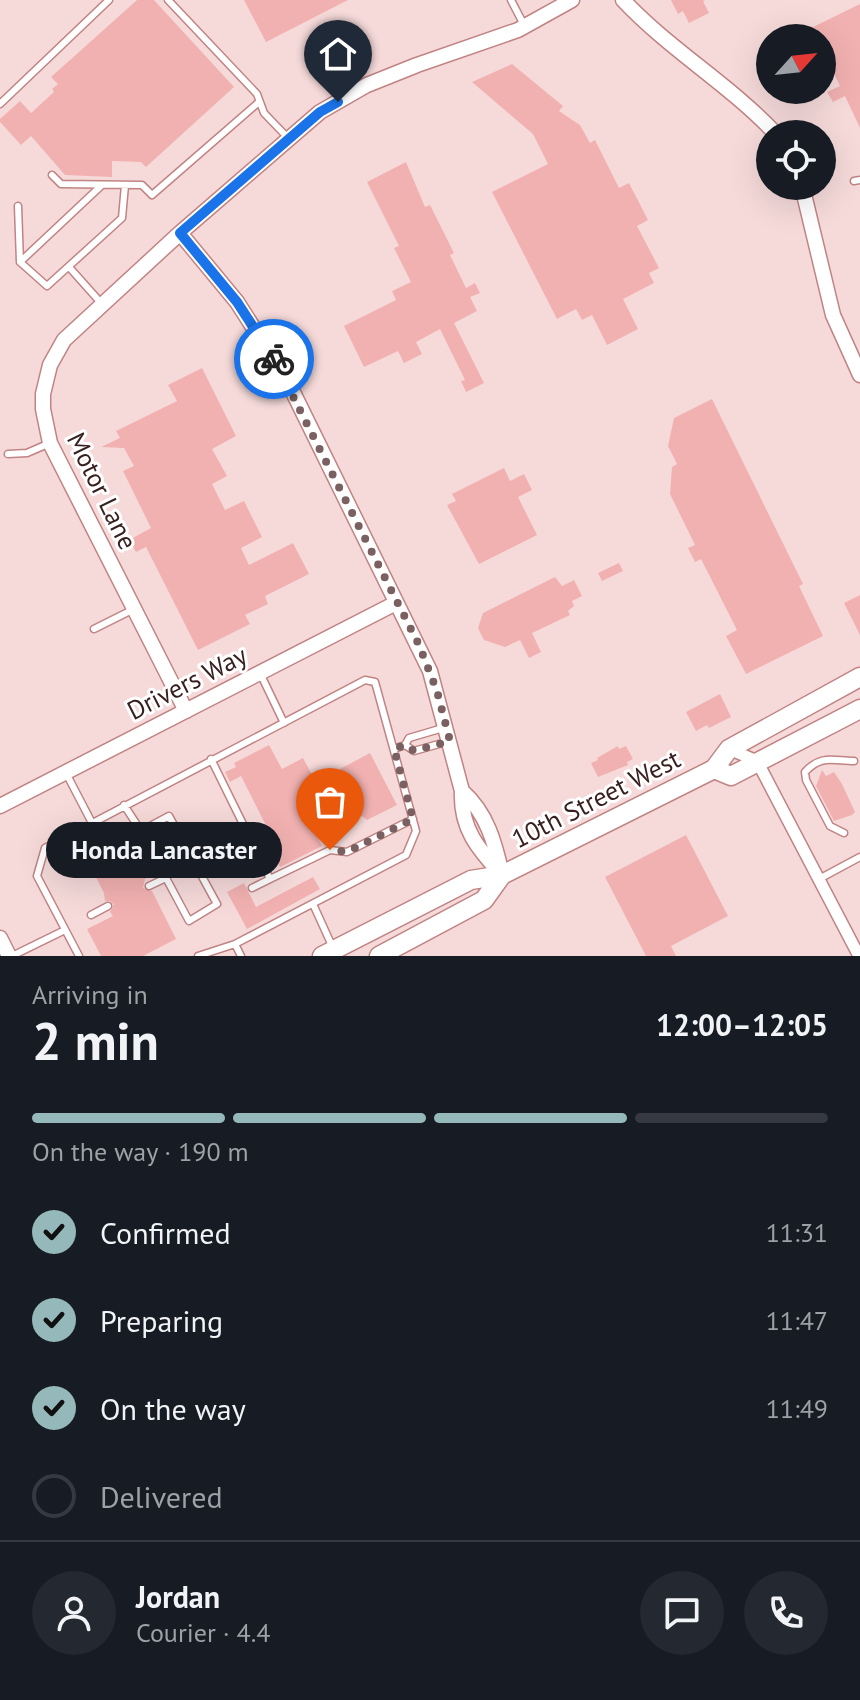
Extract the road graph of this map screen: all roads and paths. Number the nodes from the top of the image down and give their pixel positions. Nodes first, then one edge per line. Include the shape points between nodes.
1 (109, 0) edge
2 (168, 0) edge
3 (511, 0) edge
4 (572, 0) edge
5 (623, 0) edge
6 (525, 26) junction
7 (259, 102) junction
8 (0, 104) edge
9 (763, 120) edge
10 (289, 139) junction
11 (52, 175) dead end
12 (102, 185) junction
13 (125, 185) junction
14 (805, 200) edge
15 (18, 206) dead end
16 (180, 233) junction
17 (20, 262) junction
18 (69, 267) junction
19 (102, 304) junction
20 (860, 375) edge
21 (50, 443) junction
22 (8, 454) dead end
23 (396, 603) junction
24 (134, 609) junction
25 (94, 629) dead end
26 (260, 673) junction
27 (860, 677) edge
28 (860, 685) edge
29 (860, 709) edge
30 (186, 711) junction
31 (284, 723) junction
32 (448, 734) junction
33 (405, 745) junction
34 (394, 749) junction
35 (729, 749) junction
36 (211, 759) junction
37 (757, 761) junction
38 (854, 761) dead end
39 (714, 769) junction
40 (66, 773) junction
41 (124, 805) junction
42 (0, 806) edge
43 (413, 819) junction
44 (92, 823) junction
45 (141, 831) junction
46 (844, 833) dead end
47 (860, 857) edge
48 (502, 875) junction
49 (166, 878) junction
50 (270, 879) junction
51 (819, 879) junction
52 (149, 886) dead end
53 (252, 888) dead end
54 (313, 904) junction
55 (108, 906) dead end
56 (91, 915) dead end
57 (65, 930) junction
58 (0, 938) edge
59 (235, 944) junction
60 (334, 954) edge
61 (11, 956) edge
62 (79, 956) edge
63 (198, 956) edge
64 (241, 956) edge
65 (379, 956) edge
66 (859, 956) edge

1 - 8 lane
2 - 7 lane
3 - 6 lane
4 - 6 street, Motor Lane
5 - 9 street via 663,40
6 - 10 street, Motor Lane via 367,85 320,112
7 - 10 lane
7 - 13 lane via 152,195 142,185
10 - 16 street, Motor Lane
11 - 12 lane via 61,184
12 - 13 lane
12 - 17 lane
13 - 18 lane via 122,218
14 - 20 street via 833,315
15 - 17 lane
16 - 19 street, Motor Lane
16 - 23 street via 237,302 288,382
17 - 18 lane via 47,286
18 - 19 lane
19 - 21 street, Motor Lane via 64,340 50,365 43,409
21 - 22 lane
21 - 24 street, Motor Lane
23 - 26 street, Drivers Way
23 - 32 street via 430,671
24 - 25 lane
24 - 30 street, Motor Lane
26 - 30 street, Drivers Way
26 - 31 lane
27 - 35 main road, 10th Street West
28 - 37 main road via 770,739
29 - 37 main road, 10th Street West
30 - 40 street, Drivers Way
31 - 34 lane via 365,680 375,682
31 - 36 lane
32 - 33 lane via 409,738
32 - 33 lane via 414,751
32 - 48 street via 462,791 476,803 495,841
33 - 34 lane
34 - 43 lane
35 - 37 street
35 - 39 main road, 10th Street West
36 - 41 lane
36 - 50 lane
37 - 39 main road, 10th Street West via 731,776
37 - 51 street
38 - 46 lane via 826,758 805,772 829,823
39 - 48 main road, 10th Street West
40 - 42 street, Drivers Way
40 - 44 lane
41 - 44 lane
41 - 45 lane
43 - 50 lane via 347,852 330,850
43 - 54 lane via 416,831 406,855
44 - 57 lane via 45,848 37,876
45 - 49 lane
45 - 49 lane via 169,816 217,904 189,921
47 - 51 lane
48 - 60 main road, 10th Street West via 471,880
48 - 65 main road, 10th Street West via 484,900
49 - 52 lane
50 - 53 lane
51 - 66 street
54 - 59 lane
54 - 60 lane
55 - 56 lane
57 - 61 lane
57 - 62 lane
58 - 61 street
59 - 63 lane
59 - 64 lane

